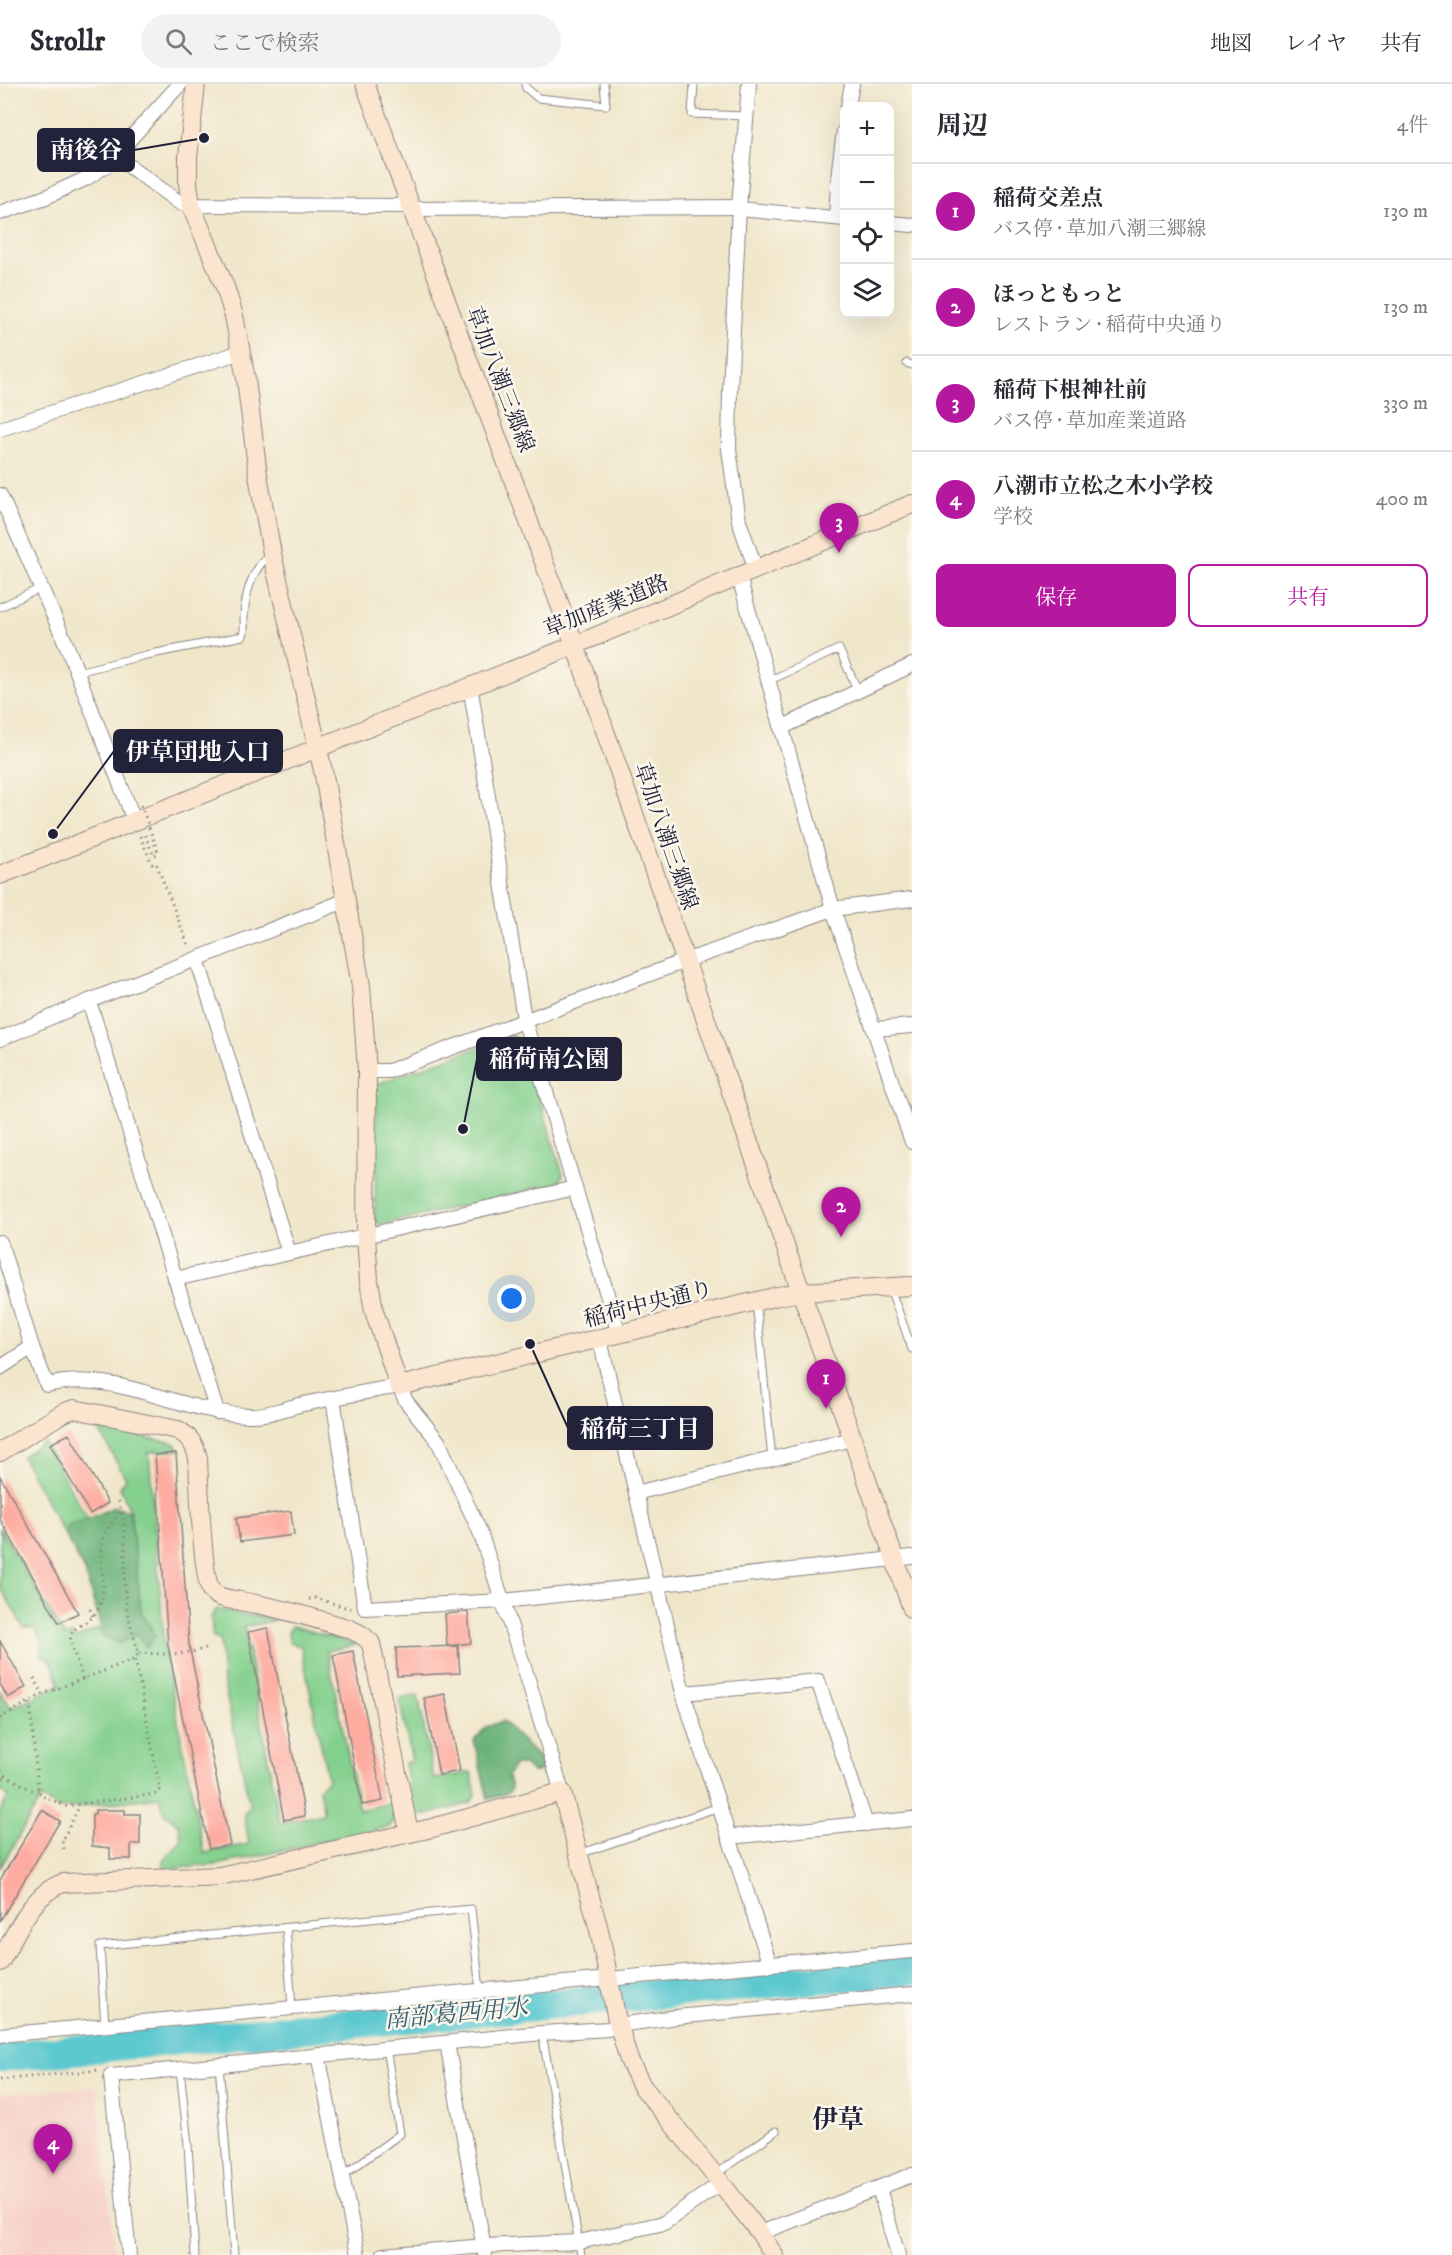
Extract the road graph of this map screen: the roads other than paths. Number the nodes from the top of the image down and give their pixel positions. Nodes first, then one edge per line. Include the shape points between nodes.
1 (180, 84) edge
2 (195, 84) edge
3 (365, 84) edge
4 (525, 84) edge
5 (604, 84) edge
6 (694, 84) edge
7 (749, 84) edge
8 (852, 84) edge
9 (849, 102) edge
10 (747, 116) junction
11 (841, 156) edge
12 (118, 158) junction
13 (191, 205) junction
14 (410, 208) junction
15 (739, 208) junction
16 (0, 213) edge
17 (840, 218) edge
18 (894, 223) edge
19 (912, 225) edge
20 (241, 352) junction
21 (0, 429) edge
22 (0, 495) edge
23 (912, 504) edge
24 (272, 554) junction
25 (748, 574) junction
26 (41, 588) junction
27 (0, 607) edge
28 (575, 645) junction
29 (911, 671) edge
30 (77, 672) junction
31 (768, 681) junction
32 (470, 685) junction
33 (859, 691) junction
34 (781, 728) junction
35 (317, 748) junction
36 (137, 812) junction
37 (0, 875) edge
38 (912, 899) edge
39 (347, 900) junction
40 (833, 909) junction
41 (196, 959) junction
42 (685, 960) junction
43 (89, 1001) junction
44 (524, 1019) junction
45 (912, 1026) edge
46 (874, 1029) junction
47 (0, 1039) edge
48 (367, 1071) junction
49 (912, 1142) edge
50 (575, 1188) junction
51 (366, 1236) junction
52 (0, 1242) edge
53 (289, 1254) junction
54 (4, 1269) edge
55 (176, 1279) junction
56 (912, 1286) edge
57 (890, 1288) junction
58 (801, 1292) junction
59 (756, 1301) junction
60 (619, 1334) junction
61 (600, 1340) junction
62 (32, 1347) junction
63 (912, 1349) edge
64 (0, 1368) edge
65 (399, 1386) junction
66 (333, 1398) junction
67 (217, 1412) junction
68 (852, 1439) junction
69 (0, 1452) edge
70 (772, 1459) junction
71 (636, 1493) junction
72 (903, 1557) edge
73 (659, 1586) junction
74 (502, 1601) junction
75 (912, 1608) edge
76 (683, 1693) junction
77 (562, 1792) junction
78 (719, 1807) junction
79 (912, 1820) edge
80 (866, 1824) junction
81 (409, 1833) junction
82 (729, 1837) junction
83 (579, 1854) junction
84 (286, 1928) junction
85 (912, 1951) edge
86 (0, 1962) edge
87 (770, 1965) junction
88 (610, 1984) junction
89 (480, 1990) junction
90 (912, 1994) edge
91 (292, 2008) junction
92 (618, 2023) junction
93 (105, 2026) junction
94 (542, 2033) junction
95 (0, 2035) edge
96 (447, 2043) junction
97 (386, 2049) junction
98 (318, 2055) junction
99 (219, 2064) junction
100 (180, 2068) junction
101 (776, 2130) dead end
102 (912, 2175) edge
103 (342, 2176) junction
104 (718, 2179) junction
105 (879, 2187) junction
106 (760, 2233) junction
107 (580, 2248) edge
108 (485, 2250) edge
109 (129, 2255) edge
110 (195, 2255) edge
111 (234, 2255) edge
112 (358, 2255) edge
113 (383, 2255) edge
114 (774, 2255) edge
115 (898, 2255) edge

1 - 12 street via 130,139
2 - 13 street via 188,157
3 - 14 street, 草加八潮三郷線
4 - 5 lane via 538,98 606,105
6 - 10 lane via 692,114
7 - 10 street
8 - 9 street
10 - 15 street
11 - 17 street
12 - 13 street via 180,203
12 - 16 street via 85,179
13 - 14 street
13 - 20 street via 225,287
14 - 15 street
14 - 28 street, 草加八潮三郷線
15 - 17 street
15 - 25 street via 729,449
18 - 19 street
20 - 21 street
20 - 24 street
22 - 26 street
23 - 25 street, 草加産業道路
24 - 30 lane via 260,562 252,578 243,636
24 - 35 street
25 - 28 street, 草加産業道路
25 - 31 street
26 - 27 lane
26 - 30 street
28 - 32 street, 草加産業道路
28 - 42 street, 草加八潮三郷線
29 - 33 street
30 - 36 street
31 - 33 lane via 839,649
31 - 34 street
32 - 35 street, 草加産業道路
32 - 44 street
33 - 34 street
34 - 40 street
35 - 36 street, 草加産業道路
35 - 39 street
36 - 37 street, 草加産業道路
38 - 40 street
39 - 41 street
39 - 48 street via 361,986
40 - 42 street
40 - 46 street
41 - 43 street
41 - 53 street
42 - 44 street
42 - 58 street, 草加八潮三郷線
43 - 47 street
43 - 55 street
44 - 48 street via 389,1071
44 - 50 street
45 - 46 street
46 - 49 street
48 - 51 street
50 - 51 street
50 - 60 street
51 - 53 street
51 - 65 street via 374,1311
52 - 54 street
53 - 55 street
54 - 62 street
55 - 67 street
56 - 57 street, 稲荷中央通り
57 - 58 street, 稲荷中央通り
57 - 63 lane
58 - 59 street, 稲荷中央通り
58 - 68 street, 草加八潮三郷線
59 - 60 street, 稲荷中央通り
59 - 70 lane
60 - 61 street, 稲荷中央通り
61 - 65 street, 稲荷中央通り
61 - 71 street
62 - 64 street
62 - 67 street via 47,1385 64,1381 121,1385
65 - 66 street
65 - 74 street via 438,1441 480,1532
66 - 67 street via 252,1415
66 - 74 street via 365,1608
68 - 70 street
68 - 72 street, 草加八潮三郷線
69 - 81 street via 74,1409 178,1430 188,1436 198,1458 211,1591 224,1598 350,1629 371,1643
70 - 71 street
71 - 73 street
72 - 73 street
72 - 75 street, 草加八潮三郷線
73 - 74 street
73 - 76 street
74 - 77 street
76 - 78 street
76 - 80 street via 818,1681
77 - 81 street
77 - 83 street
78 - 82 street
78 - 83 lane
79 - 80 street
80 - 82 street
81 - 86 street via 220,1876 63,1883 39,1897
82 - 87 street
83 - 88 street
84 - 89 lane via 471,1909
84 - 91 lane
84 - 93 lane via 100,1946
85 - 87 street
87 - 88 street
88 - 89 street
88 - 92 street
89 - 91 street
90 - 92 street
91 - 93 street
92 - 94 street via 608,2029
92 - 104 street via 642,2086
93 - 95 street
94 - 96 street
94 - 107 lane
96 - 97 street
96 - 108 street
97 - 98 street
97 - 103 lane via 400,2134
98 - 99 street
98 - 103 street
99 - 100 street
99 - 111 lane
100 - 109 street via 111,2076
100 - 110 lane
101 - 104 lane
102 - 105 street
103 - 112 street
104 - 106 street
104 - 107 street via 664,2223
105 - 106 street
105 - 115 street
106 - 114 street
107 - 108 street
108 - 113 street

